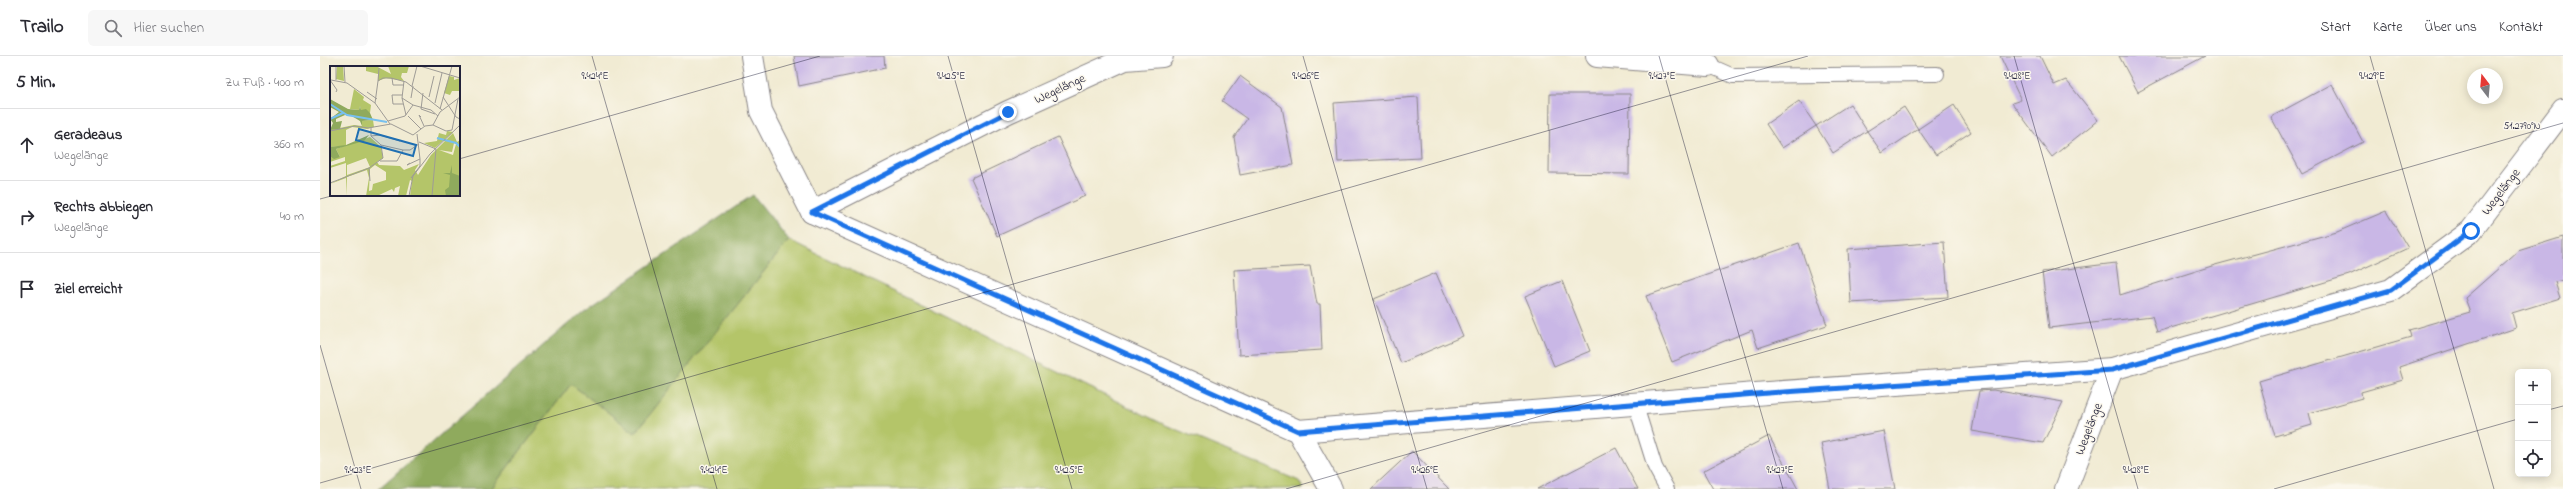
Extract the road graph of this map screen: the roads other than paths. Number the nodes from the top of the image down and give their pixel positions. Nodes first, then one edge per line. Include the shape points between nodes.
1 (752, 56) edge
2 (1162, 56) edge
3 (1597, 56) edge
4 (1708, 65) joint
5 (1937, 74) dead end
6 (2563, 110) edge
7 (812, 212) junction
8 (2112, 370) junction
9 (1635, 404) junction
10 (1298, 431) junction
11 (1331, 489) edge
12 (1667, 489) edge
13 (2066, 489) edge

1 - 7 street via 761,111
2 - 7 street, Wegelänge via 1125,59 1008,112
3 - 4 street
4 - 5 lane via 1733,76
6 - 8 street, Wegelänge via 2471,231 2391,290
7 - 10 street, Wegelänge
8 - 9 street, Wegelänge
8 - 13 street, Wegelänge
9 - 10 street, Wegelänge
9 - 12 lane via 1655,467
10 - 11 street

